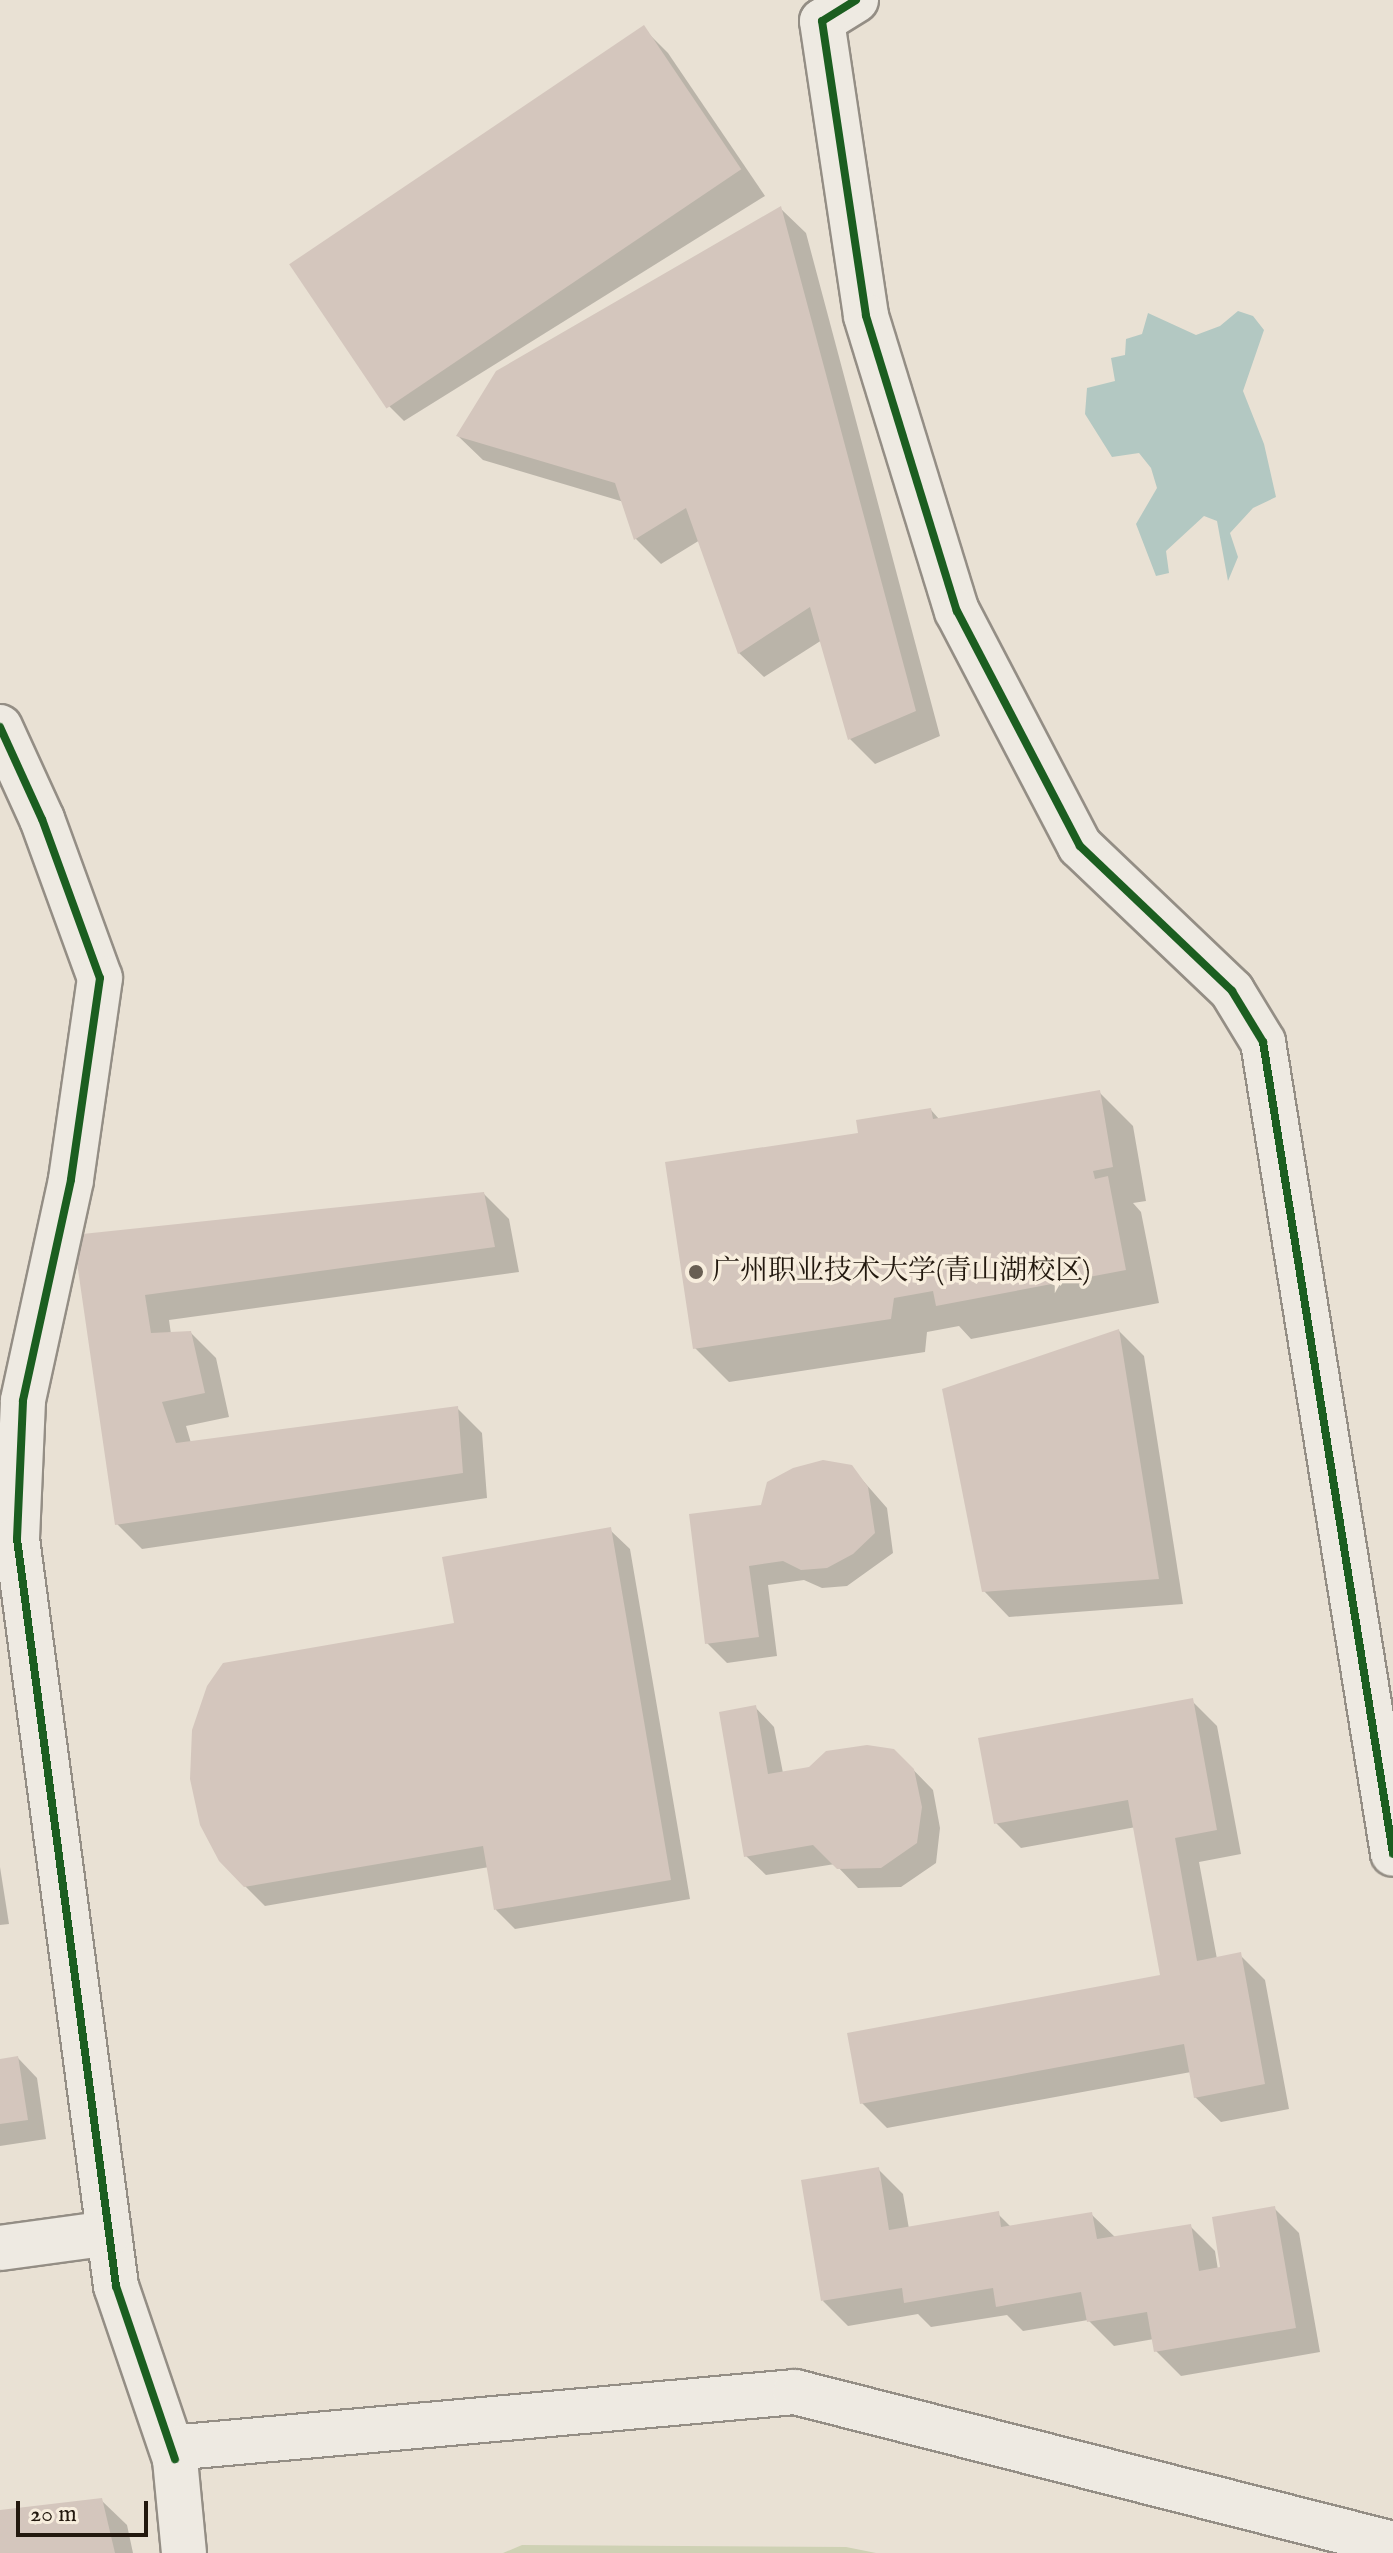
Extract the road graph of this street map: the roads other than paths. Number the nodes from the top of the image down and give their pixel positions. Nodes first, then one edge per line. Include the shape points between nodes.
1 (856, 0) edge
2 (0, 727) edge
3 (9, 1539) edge
4 (1393, 1854) edge
5 (109, 2233) junction
6 (0, 2248) edge
7 (175, 2459) junction
8 (1393, 2544) edge
9 (184, 2553) edge

1 - 4 street via 822,21 866,316 957,611 1080,846 1232,991 1263,1042
2 - 3 street via 42,819 100,978 71,1180 23,1401
3 - 5 street
5 - 6 street
5 - 7 street via 116,2286
7 - 8 street via 182,2447 795,2392
7 - 9 street

